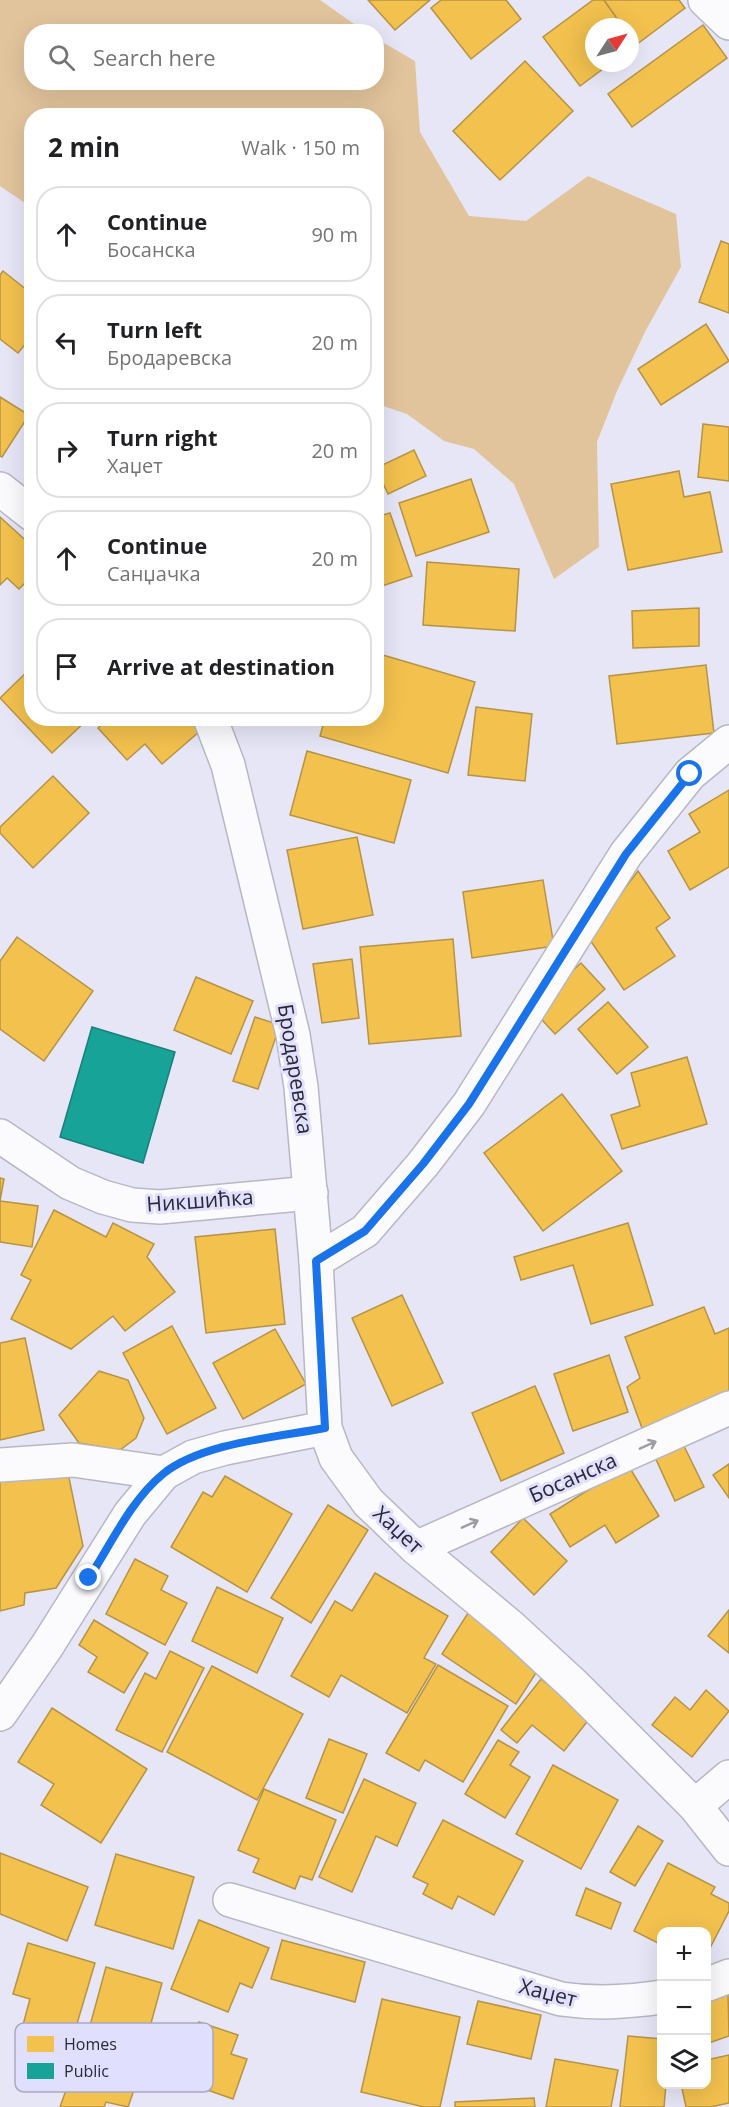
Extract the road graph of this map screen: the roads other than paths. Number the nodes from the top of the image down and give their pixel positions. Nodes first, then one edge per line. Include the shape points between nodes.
1 (705, 0) edge
2 (729, 23) edge
3 (0, 489) edge
4 (24, 508) edge
5 (213, 726) edge
6 (729, 742) edge
7 (0, 1136) edge
8 (311, 1192) junction
9 (316, 1261) junction
10 (729, 1408) edge
11 (325, 1428) junction
12 (0, 1465) edge
13 (164, 1473) junction
14 (416, 1548) junction
15 (0, 1714) edge
16 (729, 1777) edge
17 (695, 1806) junction
18 (729, 1849) edge
19 (230, 1900) dead end
20 (729, 1976) edge
21 (711, 1982) edge
22 (657, 1998) edge

1 - 2 street
3 - 4 street
5 - 8 street, Бродаревска via 228,765 292,1035
6 - 9 street via 690,774 626,854 469,1104 416,1172 365,1231
7 - 8 street, Никшићка via 70,1183 132,1205 160,1207
8 - 9 street, Бродаревска
9 - 11 street, Бродаревска
14 -> 10 street, Босанска
11 - 13 street via 214,1451
11 - 14 street, Хаџет via 336,1458 351,1482
12 - 13 street via 73,1460
13 - 15 street via 130,1514
14 - 17 street, Хаџет via 510,1626
16 - 17 street
17 - 18 street, Хаџет
19 - 22 street, Хаџет via 561,1999 620,2004
20 - 21 street

